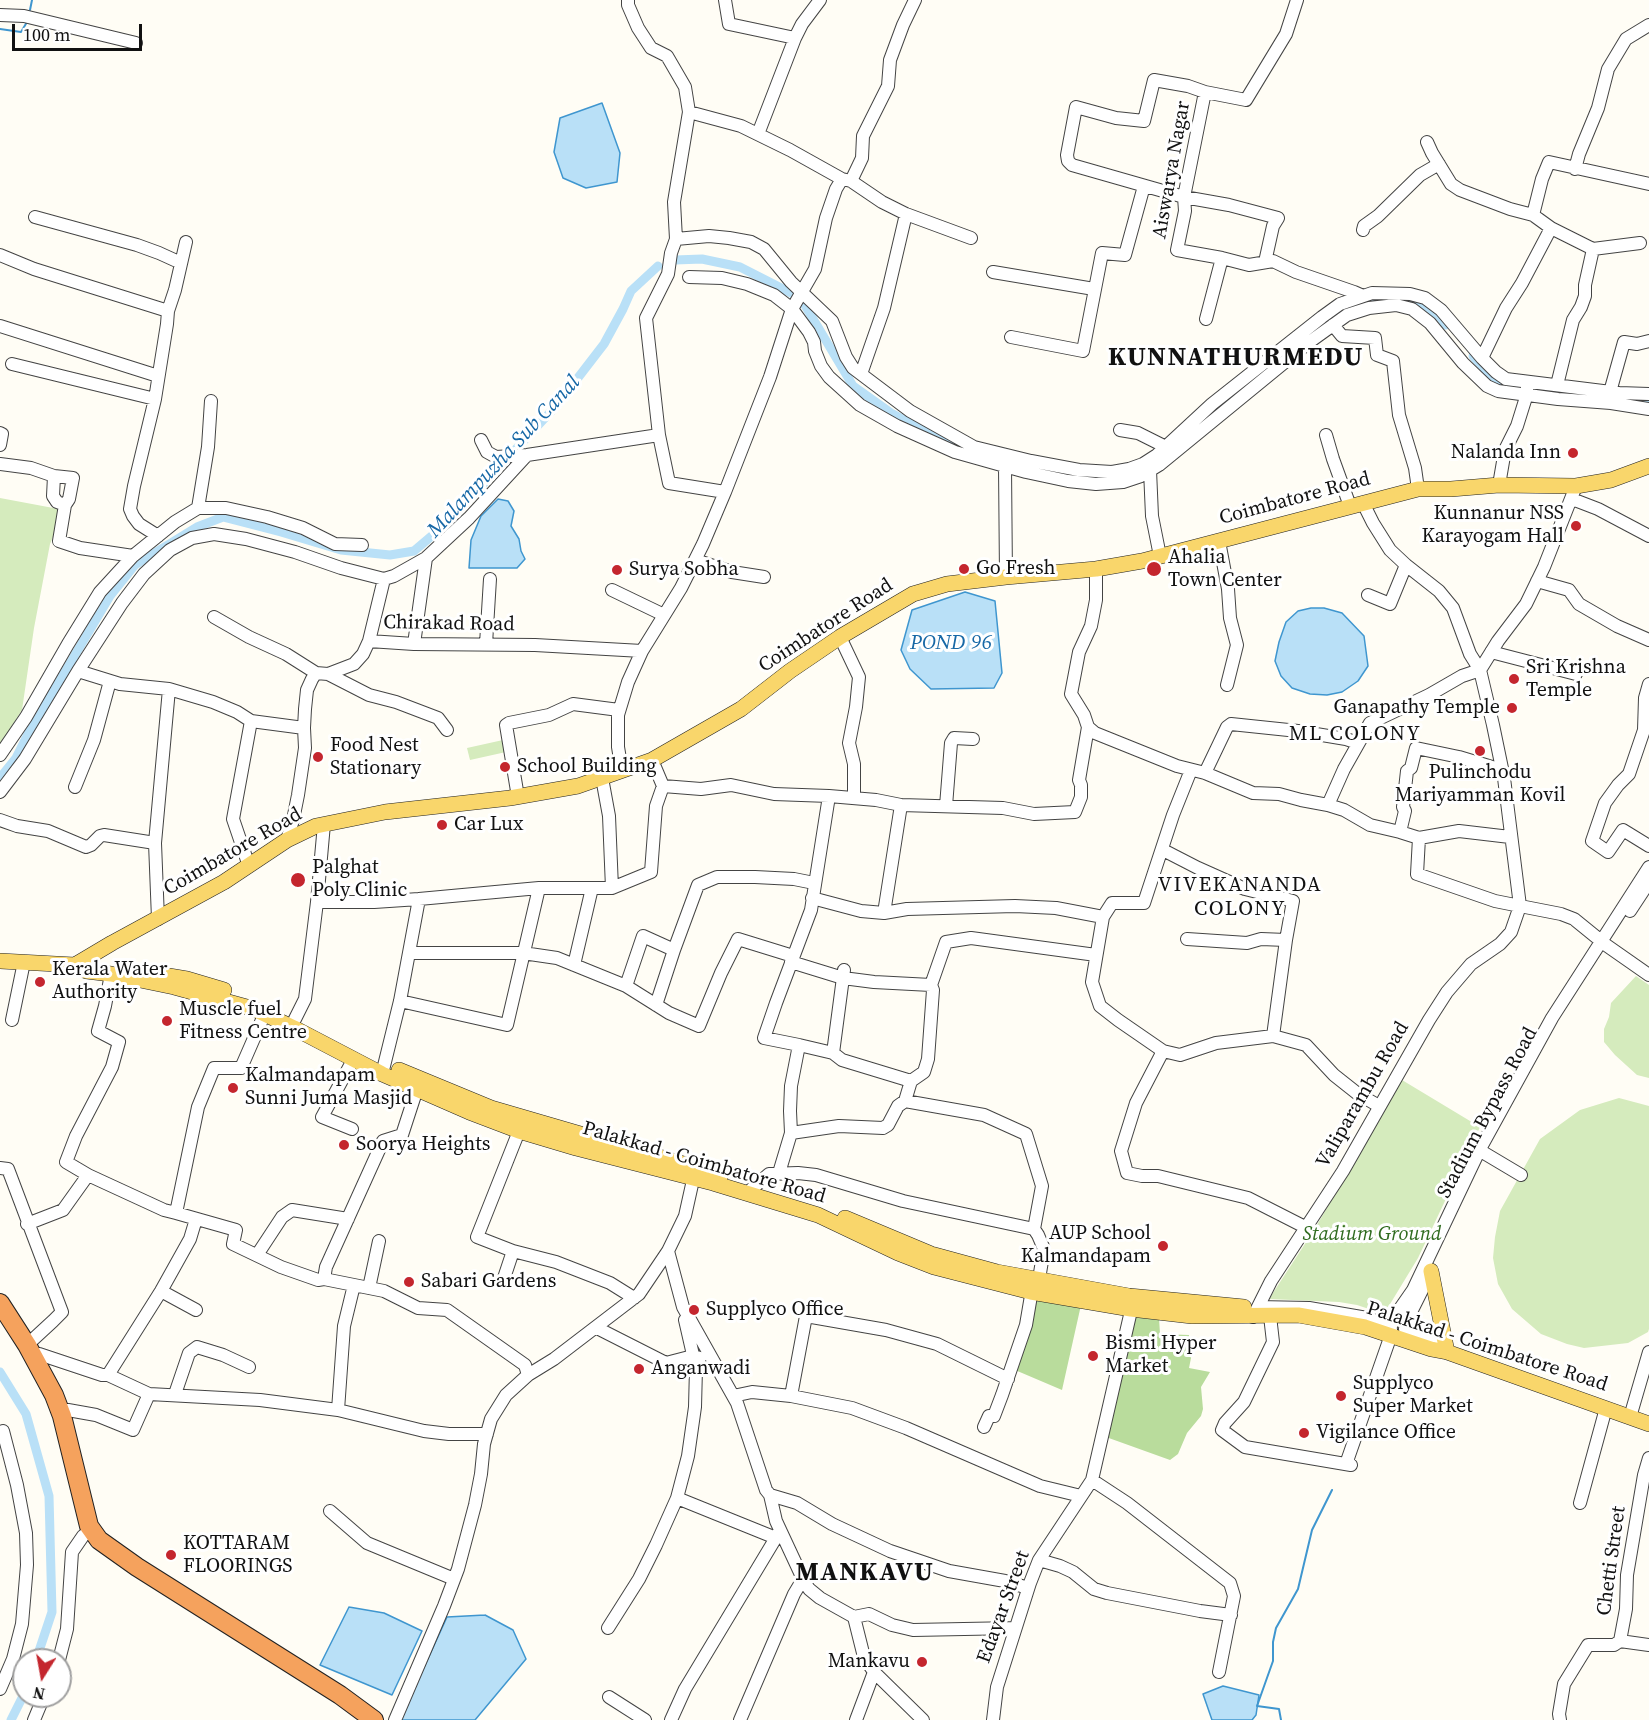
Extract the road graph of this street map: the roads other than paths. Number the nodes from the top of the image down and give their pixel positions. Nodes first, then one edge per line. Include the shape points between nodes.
1 (628, 0) edge
2 (725, 0) edge
3 (820, 0) edge
4 (915, 0) edge
5 (1297, 0) edge
6 (0, 15) edge
7 (1649, 25) edge
8 (795, 38) junction
9 (136, 43) dead end
10 (1205, 92) junction
11 (689, 112) junction
12 (758, 134) junction
13 (1427, 142) dead end
14 (1439, 164) junction
15 (1575, 169) junction
16 (847, 180) junction
17 (1649, 184) edge
18 (1144, 186) junction
19 (1184, 197) junction
20 (906, 214) junction
21 (1533, 215) junction
22 (35, 217) dead end
23 (1551, 228) junction
24 (1363, 230) dead end
25 (971, 238) dead end
26 (676, 239) junction
27 (186, 242) dead end
28 (1640, 243) dead end
29 (1593, 249) junction
30 (0, 255) edge
31 (1222, 258) junction
32 (1265, 262) junction
33 (181, 263) junction
34 (993, 272) dead end
35 (689, 277) dead end
36 (1094, 289) junction
37 (802, 292) junction
38 (1363, 296) junction
39 (792, 309) junction
40 (168, 311) junction
41 (1206, 319) dead end
42 (1333, 325) junction
43 (0, 326) edge
44 (1011, 337) dead end
45 (1649, 340) edge
46 (1482, 358) junction
47 (12, 364) dead end
48 (861, 374) junction
49 (158, 376) junction
50 (1557, 385) junction
51 (1527, 388) junction
52 (1610, 392) junction
53 (1649, 394) edge
54 (155, 399) junction
55 (211, 402) dead end
56 (1649, 409) edge
57 (1120, 430) dead end
58 (0, 433) edge
59 (659, 435) junction
60 (1326, 435) dead end
61 (481, 440) dead end
62 (0, 445) edge
63 (1172, 446) junction
64 (527, 455) junction
65 (0, 464) edge
66 (1005, 466) junction
67 (1649, 466) edge
68 (1150, 470) junction
69 (54, 476) junction
70 (1499, 485) junction
71 (1418, 489) junction
72 (725, 492) junction
73 (1574, 492) junction
74 (65, 505) junction
75 (1357, 505) junction
76 (198, 508) junction
77 (158, 536) junction
78 (1649, 536) edge
79 (1219, 541) junction
80 (362, 545) dead end
81 (133, 556) junction
82 (1160, 556) junction
83 (426, 558) junction
84 (695, 560) junction
85 (1406, 565) junction
86 (1096, 569) junction
87 (764, 577) dead end
88 (1006, 577) junction
89 (384, 579) junction
90 (490, 579) dead end
91 (1538, 581) junction
92 (612, 590) dead end
93 (1368, 595) dead end
94 (664, 615) junction
95 (214, 618) dead end
96 (840, 637) junction
97 (1649, 640) edge
98 (369, 641) junction
99 (414, 644) junction
100 (486, 644) junction
101 (642, 651) junction
102 (1491, 652) junction
103 (1480, 670) junction
104 (78, 671) junction
105 (322, 673) junction
106 (1576, 674) dead end
107 (110, 681) junction
108 (1649, 684) edge
109 (1227, 685) dead end
110 (169, 689) junction
111 (620, 710) junction
112 (252, 721) junction
113 (1088, 727) junction
114 (303, 728) junction
115 (447, 730) dead end
116 (973, 739) dead end
117 (1358, 743) junction
118 (0, 755) edge
119 (652, 760) junction
120 (1191, 770) junction
121 (1502, 770) junction
122 (622, 771) junction
123 (1205, 773) junction
124 (602, 778) junction
125 (663, 786) junction
126 (75, 787) dead end
127 (0, 792) edge
128 (828, 796) junction
129 (518, 797) junction
130 (854, 797) junction
131 (901, 805) junction
132 (1328, 805) junction
133 (946, 806) junction
134 (0, 820) edge
135 (324, 824) junction
136 (1400, 832) junction
137 (1510, 837) junction
138 (1419, 838) junction
139 (287, 840) junction
140 (155, 843) junction
141 (1649, 846) edge
142 (1163, 850) junction
143 (249, 866) junction
144 (1649, 867) edge
145 (1649, 882) edge
146 (814, 883) junction
147 (539, 888) junction
148 (592, 888) junction
149 (612, 888) junction
150 (812, 898) junction
151 (418, 899) junction
152 (317, 902) junction
153 (1520, 906) junction
154 (884, 913) junction
155 (1103, 917) junction
156 (158, 919) junction
157 (1187, 939) dead end
158 (1286, 939) junction
159 (1604, 943) junction
160 (674, 950) junction
161 (409, 953) junction
162 (523, 953) junction
163 (1096, 954) junction
164 (792, 959) junction
165 (0, 961) edge
166 (24, 962) junction
167 (75, 965) junction
168 (574, 965) junction
169 (111, 974) junction
170 (844, 974) junction
171 (1649, 975) edge
172 (932, 985) junction
173 (626, 986) junction
174 (400, 1001) junction
175 (656, 1005) junction
176 (265, 1013) junction
177 (295, 1019) junction
178 (12, 1020) dead end
179 (1273, 1036) junction
180 (799, 1045) junction
181 (1163, 1051) junction
182 (833, 1053) junction
183 (353, 1060) junction
184 (384, 1070) junction
185 (911, 1081) junction
186 (417, 1089) junction
187 (905, 1101) junction
188 (1379, 1106) junction
189 (472, 1107) junction
190 (352, 1129) dead end
191 (519, 1131) junction
192 (791, 1133) junction
193 (1482, 1152) junction
194 (0, 1168) edge
195 (779, 1173) junction
196 (695, 1174) junction
197 (88, 1175) junction
198 (1521, 1175) dead end
199 (751, 1190) junction
200 (176, 1213) junction
201 (196, 1219) junction
202 (348, 1219) junction
203 (27, 1224) junction
204 (1305, 1227) junction
205 (1034, 1229) junction
206 (379, 1241) dead end
207 (513, 1251) junction
208 (668, 1251) junction
209 (257, 1254) junction
210 (1431, 1271) junction
211 (324, 1279) junction
212 (503, 1281) dead end
213 (1035, 1283) junction
214 (354, 1285) junction
215 (369, 1288) junction
216 (161, 1291) junction
217 (634, 1298) junction
218 (0, 1303) edge
219 (1133, 1303) junction
220 (683, 1307) junction
221 (196, 1310) dead end
222 (1260, 1313) junction
223 (0, 1322) edge
224 (597, 1328) junction
225 (1391, 1330) junction
226 (30, 1349) junction
227 (1447, 1352) junction
228 (1649, 1352) edge
229 (693, 1356) junction
230 (715, 1364) junction
231 (249, 1367) dead end
232 (108, 1375) junction
233 (528, 1375) junction
234 (1008, 1379) junction
235 (149, 1394) junction
236 (175, 1394) junction
237 (733, 1396) junction
238 (791, 1396) junction
239 (1606, 1408) junction
240 (338, 1410) junction
241 (60, 1411) junction
242 (1630, 1417) junction
243 (1649, 1424) edge
244 (984, 1427) dead end
245 (1, 1429) edge
246 (487, 1434) junction
247 (1649, 1458) edge
248 (1092, 1480) junction
249 (770, 1495) junction
250 (1081, 1496) junction
251 (677, 1498) junction
252 (1580, 1503) dead end
253 (330, 1511) dead end
254 (87, 1532) junction
255 (778, 1535) junction
256 (1039, 1560) junction
257 (454, 1579) junction
258 (803, 1579) junction
259 (1028, 1588) junction
260 (1231, 1615) junction
261 (854, 1617) junction
262 (608, 1628) dead end
263 (1015, 1628) junction
264 (1620, 1641) junction
265 (1649, 1645) edge
266 (61, 1648) edge
267 (874, 1672) junction
268 (1219, 1672) dead end
269 (0, 1689) edge
270 (609, 1697) dead end
271 (356, 1720) edge
272 (374, 1720) edge
273 (395, 1720) edge
274 (645, 1720) edge
275 (671, 1720) edge
276 (740, 1720) edge
277 (856, 1720) edge
278 (923, 1720) edge
279 (993, 1720) edge
280 (1560, 1720) edge

1 - 11 street via 638,28 651,48 667,56 685,87
2 - 8 street via 729,24
3 - 8 street
4 - 16 street via 890,60 888,86 863,136 862,158
5 - 10 street, Aiswarya Nagar via 1286,34 1246,100
6 - 9 street via 24,16
7 - 15 street via 1626,39 1608,69
8 - 12 street
10 - 18 street via 1154,80 1144,121 1076,107 1068,161
10 - 19 street, Aiswarya Nagar
11 - 12 street
11 - 26 street via 674,202
12 - 16 street
13 - 14 street
14 - 21 street via 1451,184 1460,190
14 - 24 street via 1420,175
15 - 17 street
15 - 21 street via 1549,162
16 - 20 street
16 - 37 street via 836,189 815,269
18 - 19 street
18 - 36 street via 1125,255 1102,253
19 - 31 street, Aiswarya Nagar via 1177,250
19 - 32 street via 1278,218
20 - 25 street
20 - 48 street via 884,308
21 - 23 street
22 - 33 street via 137,245
23 - 29 street
23 - 46 street
26 - 37 street via 709,236 751,242 764,249
26 - 59 street via 668,274 646,318
27 - 33 street
28 - 29 street
29 - 50 street via 1585,296 1573,320
30 - 40 street
31 - 32 street, Aiswarya Nagar via 1249,265
31 - 41 street
32 - 38 street, Aiswarya Nagar via 1273,261
33 - 40 street
34 - 36 street
35 - 39 street via 747,284 774,295
36 - 44 street via 1083,351
37 - 39 street
37 - 48 street via 832,321 846,357
38 - 46 street via 1391,293 1425,298 1441,310
38 - 63 street via 1340,304 1312,325 1212,404
39 - 66 street via 809,332 821,366 860,405 955,452
39 - 72 street
40 - 49 street
42 - 51 street via 1347,315 1369,308 1396,305 1412,309 1430,323 1487,386 1498,391
42 - 63 street
42 - 71 street via 1342,336 1375,338 1377,355 1393,361 1399,415
43 - 49 street
45 - 52 street via 1637,344 1624,342
46 - 51 street via 1506,379
47 - 54 street
48 - 63 street via 910,411 974,447 999,454 1079,470 1112,472 1143,464
49 - 54 street
50 - 51 street
50 - 52 street
51 - 56 street
51 - 70 street via 1517,426 1505,450
52 - 53 street
54 - 77 street via 130,509 139,524
55 - 76 street
57 - 63 street
58 - 62 street
59 - 64 street
59 - 72 street via 669,483
60 - 75 street via 1333,459
61 - 64 street via 487,452 496,458
63 - 68 street
64 - 83 street via 470,518
65 - 69 street
66 - 68 street via 1096,484 1123,482
66 - 88 street
67 - 73 main road, Coimbatore Road
68 - 82 street via 1152,516
69 - 74 street via 53,496
69 - 74 street via 73,478
70 - 71 main road, Coimbatore Road
70 - 73 main road, Coimbatore Road
71 - 75 main road, Coimbatore Road
72 - 84 street
73 - 78 street
73 - 91 street
74 - 81 street via 59,541
75 - 79 main road, Coimbatore Road
75 - 85 street
76 - 77 street
76 - 80 street via 226,508 267,517 303,528 335,544
77 - 81 street
79 - 82 main road, Coimbatore Road
79 - 109 street via 1237,645
81 - 118 street via 100,592
82 - 86 main road, Coimbatore Road
83 - 89 street
83 - 99 street
84 - 87 street
84 - 94 street
85 - 93 street via 1390,604
85 - 103 street via 1434,586 1453,608
86 - 88 main road, Coimbatore Road
86 - 113 street via 1092,617 1079,652 1071,694
88 - 96 main road, Coimbatore Road via 947,584 913,594
89 - 98 street
89 - 104 street via 246,539 214,534 192,538 170,550 144,574
90 - 100 street
91 - 97 street via 1569,590 1579,604
91 - 102 street
92 - 94 street
94 - 101 street
95 - 105 street
96 - 119 main road, Coimbatore Road via 741,709
96 - 130 street via 859,677 849,743 854,764
98 - 99 street, Chirakad Road
98 - 105 street, Chirakad Road via 354,664
99 - 100 street, Chirakad Road
100 - 101 street, Chirakad Road
101 - 111 street
102 - 103 street
102 - 106 street
103 - 117 street via 1370,723
103 - 121 street
104 - 107 street
104 - 127 street via 25,759
105 - 114 street via 307,690
105 - 115 street via 369,695 438,718
107 - 110 street
107 - 126 street
108 - 141 street via 1644,730 1629,774 1605,803 1592,840 1608,852 1623,830
110 - 112 street via 213,702
110 - 140 street
111 - 122 street via 618,747
111 - 129 street via 573,704 549,715 506,725
112 - 114 street
112 - 143 street via 233,819
113 - 120 street via 1095,734
113 - 133 street via 1079,780 1081,797 1075,812 1034,814 1003,808
114 - 139 street via 305,748
116 - 133 street via 954,738 951,743
117 - 123 street via 1231,724
117 - 132 street
119 - 122 main road, Coimbatore Road
119 - 125 street
120 - 123 street
120 - 142 street
121 - 136 street via 1416,748 1407,771
121 - 137 street
122 - 124 main road, Coimbatore Road
123 - 132 street via 1253,794 1279,794
124 - 129 main road, Coimbatore Road
124 - 149 street via 609,816
125 - 128 street via 701,789 731,785 774,794
125 - 149 street via 656,806 651,872
128 - 130 street
128 - 146 street
129 - 135 main road, Coimbatore Road via 385,812
130 - 131 street
131 - 133 street
131 - 154 street
132 - 136 street via 1370,825
134 - 140 street via 48,831 86,847 104,835
135 - 139 main road, Coimbatore Road
135 - 152 street
136 - 138 street
137 - 138 street via 1459,831
137 - 153 street
138 - 153 street via 1417,874
139 - 143 main road, Coimbatore Road
140 - 156 street
142 - 155 street via 1144,903 1112,903
142 - 158 street via 1245,889 1293,901
143 - 156 main road, Coimbatore Road
144 - 159 street
145 - 159 street, Stadium Bypass Road
146 - 150 street
146 - 160 street via 717,877 699,885
147 - 148 street
147 - 151 street
147 - 162 street
148 - 149 street
148 - 168 street
150 - 154 street
150 - 164 street
151 - 152 street
151 - 161 street
152 - 177 street via 305,999
153 - 159 street via 1574,919
153 - 188 street, Valiparambu Road via 1511,932 1471,964 1447,992
154 - 155 street via 1015,906 1056,908
155 - 163 street
156 - 167 main road, Coimbatore Road
157 - 158 street via 1247,943
158 - 179 street
159 - 171 street
159 - 193 street, Stadium Bypass Road
160 - 173 street via 643,936
160 - 175 street
161 - 162 street
161 - 174 street
162 - 168 street
162 - 174 street via 507,1025
163 - 172 street via 971,938 946,942
163 - 181 street via 1092,982 1100,1006
164 - 170 street
164 - 175 street via 738,939 699,1026
164 - 180 street via 764,1038
165 - 166 main road, Palakkad - Coimbatore Road
166 - 167 main road, Palakkad - Coimbatore Road
166 - 178 street
167 - 169 main road, Palakkad - Coimbatore Road via 86,971
167 - 177 main road, Palakkad - Coimbatore Road via 97,962 187,979 250,998
168 - 173 street
169 - 176 main road, Palakkad - Coimbatore Road
169 - 197 street via 98,1031 119,1042 112,1067 66,1162
170 - 172 street via 874,982
170 - 182 street
172 - 185 street via 928,1059 924,1072
173 - 175 street
174 - 184 street
176 - 183 main road, Palakkad - Coimbatore Road
176 - 200 street via 241,1068 214,1068 198,1107
177 - 184 main road, Palakkad - Coimbatore Road
179 - 181 street via 1216,1043 1180,1055
179 - 188 street via 1306,1046 1334,1075
180 - 182 street
180 - 192 street via 791,1086
181 - 204 street via 1136,1103 1121,1151 1126,1173 1158,1176 1248,1198
182 - 185 street via 842,1060
183 - 184 main road, Palakkad - Coimbatore Road
183 - 190 street via 322,1117
184 - 186 main road, Palakkad - Coimbatore Road
184 - 189 main road, Palakkad - Coimbatore Road
185 - 187 street
186 - 189 main road, Palakkad - Coimbatore Road
186 - 202 street via 402,1135 383,1141
187 - 192 street via 883,1128 839,1126
187 - 205 street via 984,1115 1026,1134 1042,1186
188 - 204 street, Valiparambu Road via 1343,1171
189 - 191 main road, Palakkad - Coimbatore Road
189 - 196 main road, Palakkad - Coimbatore Road via 491,1108
191 - 196 main road, Palakkad - Coimbatore Road
191 - 207 street via 477,1237
192 - 195 street
193 - 198 street
193 - 210 street, Stadium Bypass Road
193 - 225 street
194 - 203 street via 8,1169
195 - 199 street via 769,1174
195 - 205 street via 816,1175 903,1201
196 - 199 main road, Palakkad - Coimbatore Road
196 - 208 street via 684,1216
197 - 200 street
197 - 203 street via 63,1210
199 - 213 main road, Palakkad - Coimbatore Road via 822,1207 931,1254
200 - 201 street
201 - 209 street via 236,1230 233,1244
201 - 216 street via 190,1239
202 - 209 street via 292,1210 282,1217
202 - 211 street
203 - 226 street via 62,1312
204 - 222 street, Valiparambu Road via 1271,1281
205 - 213 street via 1044,1249
206 - 215 street
207 - 212 street
207 - 217 street via 556,1262 610,1283
208 - 217 street
208 - 220 street
209 - 211 street via 282,1267
210 - 227 main road
210 - 227 street, Stadium Bypass Road via 1405,1329 1436,1342
211 - 214 street
213 - 219 main road, Palakkad - Coimbatore Road
213 - 234 street
214 - 215 street
214 - 240 street via 345,1326
215 - 233 street via 418,1308 447,1310 525,1365
216 - 221 street
216 - 232 street
217 - 224 street
218 - 226 highway
219 - 222 main road, Palakkad - Coimbatore Road via 1229,1306
219 - 248 street, Edayar Street
220 - 229 street
220 - 230 street
222 - 225 main road, Palakkad - Coimbatore Road
222 - 225 street via 1273,1342 1244,1402 1225,1422 1222,1431 1245,1446 1349,1464
223 - 254 highway via 48,1409
224 - 229 street via 666,1363
224 - 233 street
225 - 227 main road, Palakkad - Coimbatore Road via 1431,1349
226 - 232 street
226 - 241 highway
227 - 239 main road, Palakkad - Coimbatore Road
228 - 242 street
229 - 230 street
229 - 251 street via 695,1407
230 - 237 street
231 - 236 street via 197,1347 189,1353
232 - 235 street
233 - 246 street via 506,1395
234 - 238 street via 937,1344 886,1330 806,1316
234 - 244 street via 994,1416 989,1416
235 - 236 street
235 - 241 street via 133,1430 96,1415
236 - 240 street
237 - 238 street via 753,1392
237 - 249 street
238 - 250 street via 852,1408 1040,1485
239 - 242 main road, Palakkad - Coimbatore Road
239 - 252 street
240 - 246 street via 424,1431
241 - 254 highway via 89,1526
242 - 243 main road, Palakkad - Coimbatore Road
245 - 269 street via 17,1485 27,1565 22,1624
246 - 257 street via 476,1504
247 - 264 street, Chetti Street via 1627,1575
248 - 250 street, Edayar Street
248 - 260 street via 1230,1583 1234,1596
249 - 255 street
249 - 259 street via 797,1503 890,1551 949,1570
250 - 256 street, Edayar Street
251 - 255 street
251 - 262 street via 639,1579
253 - 257 street via 367,1544
254 - 266 street via 72,1551 67,1629
254 - 271 highway via 99,1553
254 - 272 highway
255 - 258 street
255 - 275 street via 685,1689
256 - 259 street, Edayar Street
256 - 260 street via 1060,1566 1107,1593
257 - 273 street
258 - 261 street via 820,1598
258 - 276 street
259 - 263 street, Edayar Street
260 - 268 street
261 - 263 street via 869,1614 913,1630
261 - 267 street via 864,1657
263 - 279 street, Edayar Street via 997,1687
264 - 265 street, Chetti Street
264 - 280 street via 1614,1645 1588,1645 1564,1684
267 - 277 street
267 - 278 street
270 - 274 street

